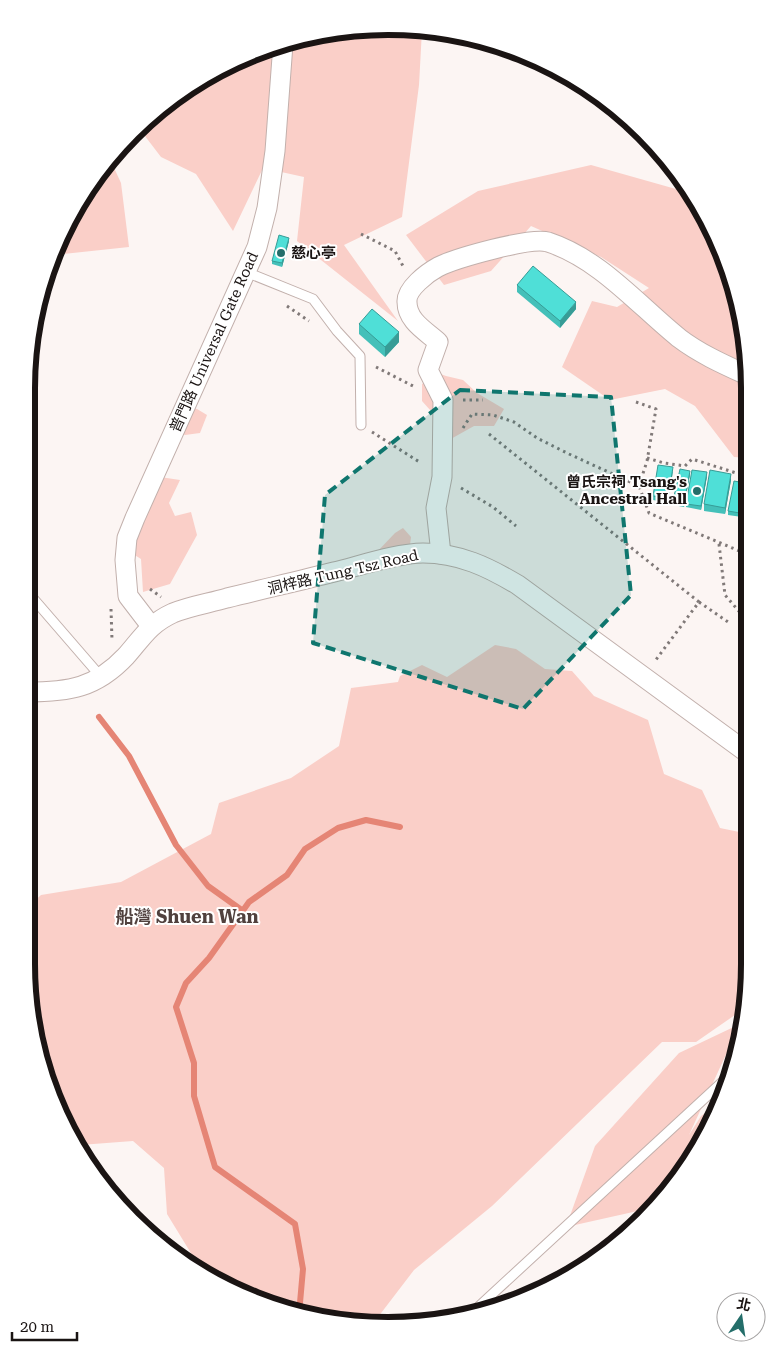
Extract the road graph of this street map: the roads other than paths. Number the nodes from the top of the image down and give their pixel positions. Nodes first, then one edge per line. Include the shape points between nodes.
1 (282, 52) edge
2 (246, 272) junction
3 (740, 372) edge
4 (361, 425) dead end
5 (441, 554) junction
6 (35, 600) edge
7 (151, 626) junction
8 (102, 678) junction
9 (35, 692) edge
10 (741, 748) edge
11 (719, 1085) edge
12 (481, 1304) edge

1 - 2 street, 普門路 Universal Gate Road via 267,208
2 - 4 lane via 313,299 360,356
2 - 7 street, 普門路 Universal Gate Road via 128,538 125,560 128,596
3 - 5 street via 681,339 610,278 571,251 546,241 516,244 438,267 414,284 406,301 410,318 438,342 428,370 443,400 442,477 436,508
5 - 7 street, 洞梓路 Tung Tsz Road via 397,557 275,586 173,613
5 - 10 street, 洞梓路 Tung Tsz Road via 481,564 518,585
6 - 8 lane
7 - 8 street, 洞梓路 Tung Tsz Road
8 - 9 street, 洞梓路 Tung Tsz Road via 76,688
11 - 12 lane

